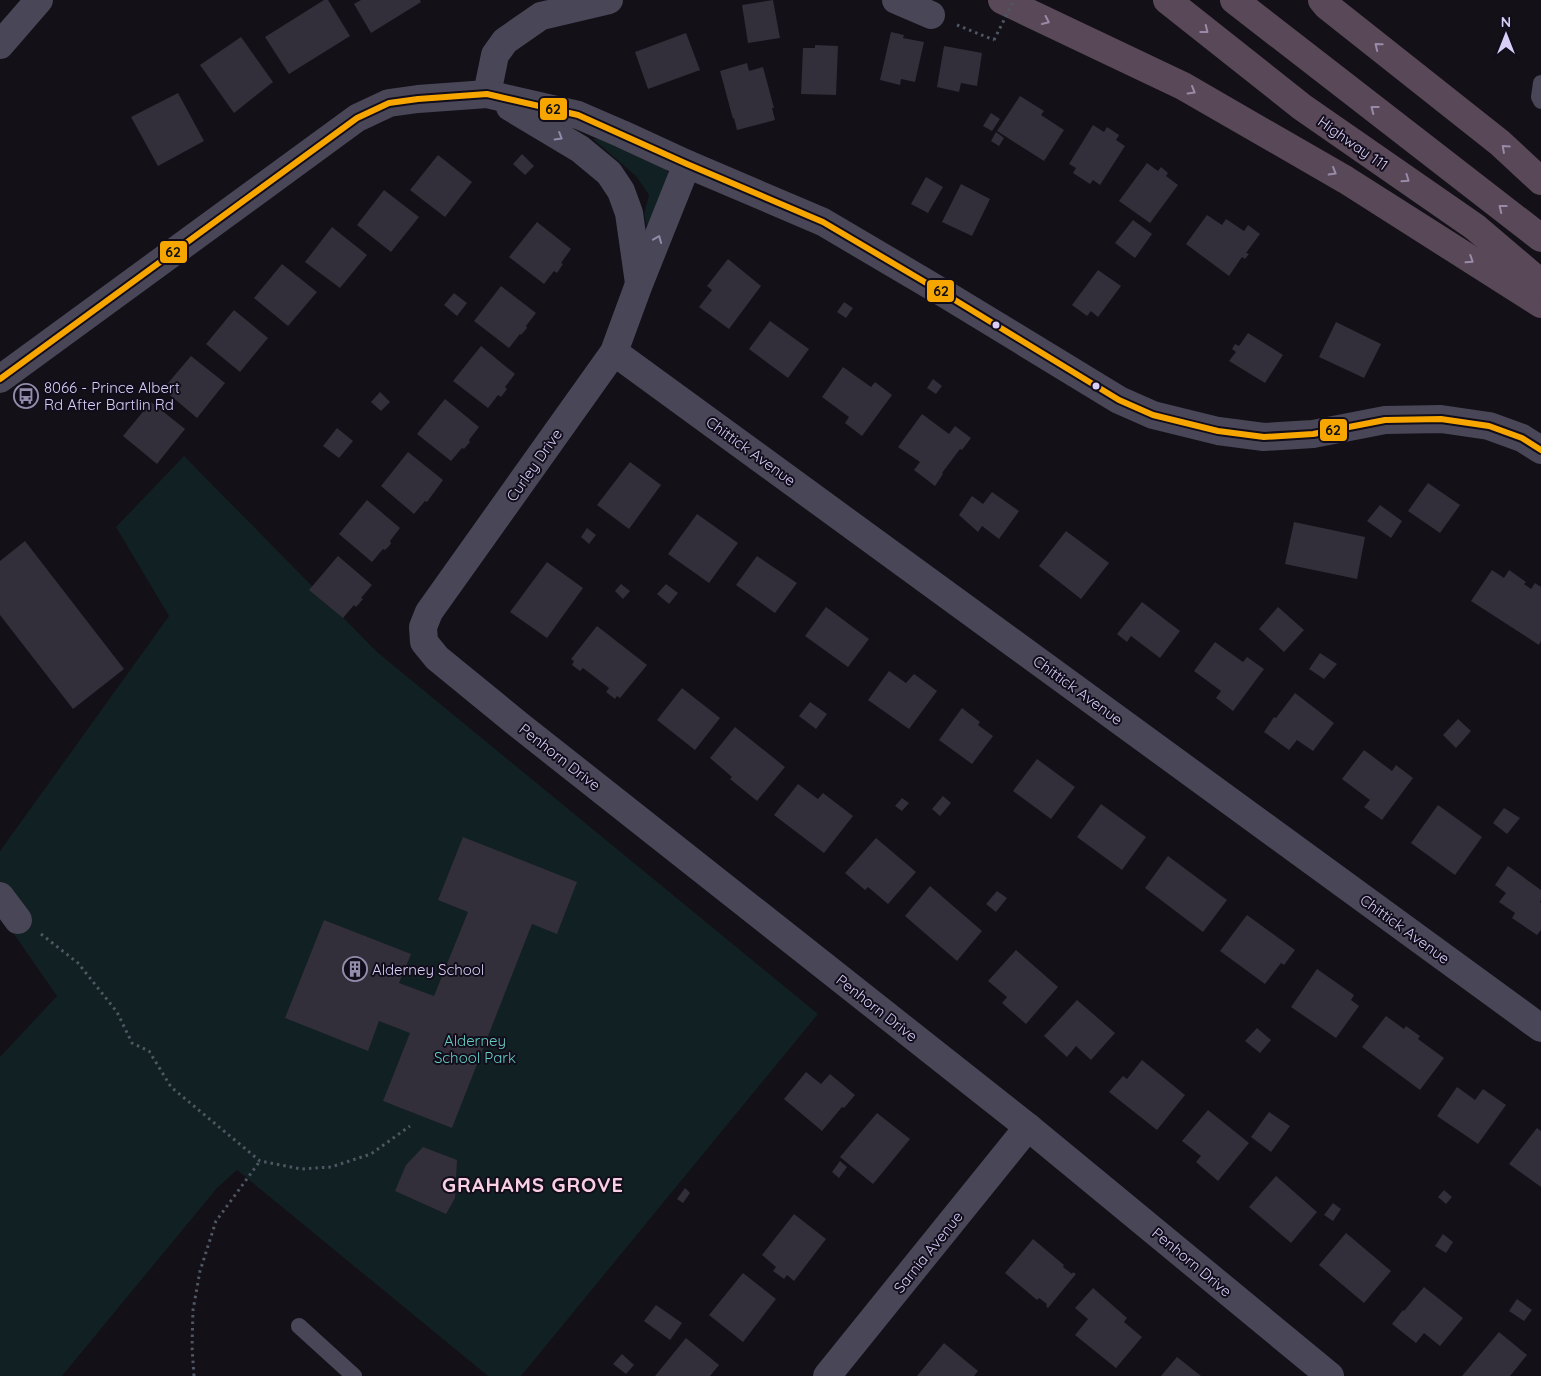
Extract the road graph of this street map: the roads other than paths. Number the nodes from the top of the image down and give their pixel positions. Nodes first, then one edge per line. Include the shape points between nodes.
1 (39, 0) edge
2 (610, 0) edge
3 (896, 0) edge
4 (1002, 0) edge
5 (1167, 0) edge
6 (1234, 0) edge
7 (1322, 0) edge
8 (931, 15) road end
9 (0, 45) edge
10 (487, 94) junction
11 (687, 164) junction
12 (1541, 181) edge
13 (1541, 238) edge
14 (1541, 283) edge
15 (639, 284) junction
16 (1541, 304) edge
17 (614, 352) junction
18 (0, 379) edge
19 (1541, 450) edge
20 (424, 642) joint
21 (0, 896) edge
22 (18, 920) road end
23 (1541, 1028) edge
24 (1028, 1127) junction
25 (299, 1326) dead end
26 (354, 1376) edge
27 (827, 1376) edge
28 (1330, 1376) edge

1 - 9 street
2 - 10 street via 542,16 505,41 495,55
3 - 8 street
4 -> 16 highway via 1183,86 1346,180
5 -> 14 highway, Highway 111 via 1302,107 1475,228
13 -> 6 highway
12 -> 7 highway via 1500,143
10 - 11 street via 578,116
10 -> 15 street, Curley Drive via 580,149 609,173 621,191 629,213
10 - 18 street via 389,103 357,118
15 -> 11 street, Curley Drive
11 - 19 street via 823,222 1119,400 1153,415 1218,431 1264,437 1313,434 1385,420 1441,419 1489,426 1522,438
15 - 17 street, Curley Drive
17 - 20 street, Curley Drive via 429,612
17 - 23 street, Chittick Avenue
20 - 24 street, Penhorn Drive via 437,658 519,725
21 - 22 street
24 - 27 street, Sarnia Avenue
24 - 28 street, Penhorn Drive
25 - 26 lane

